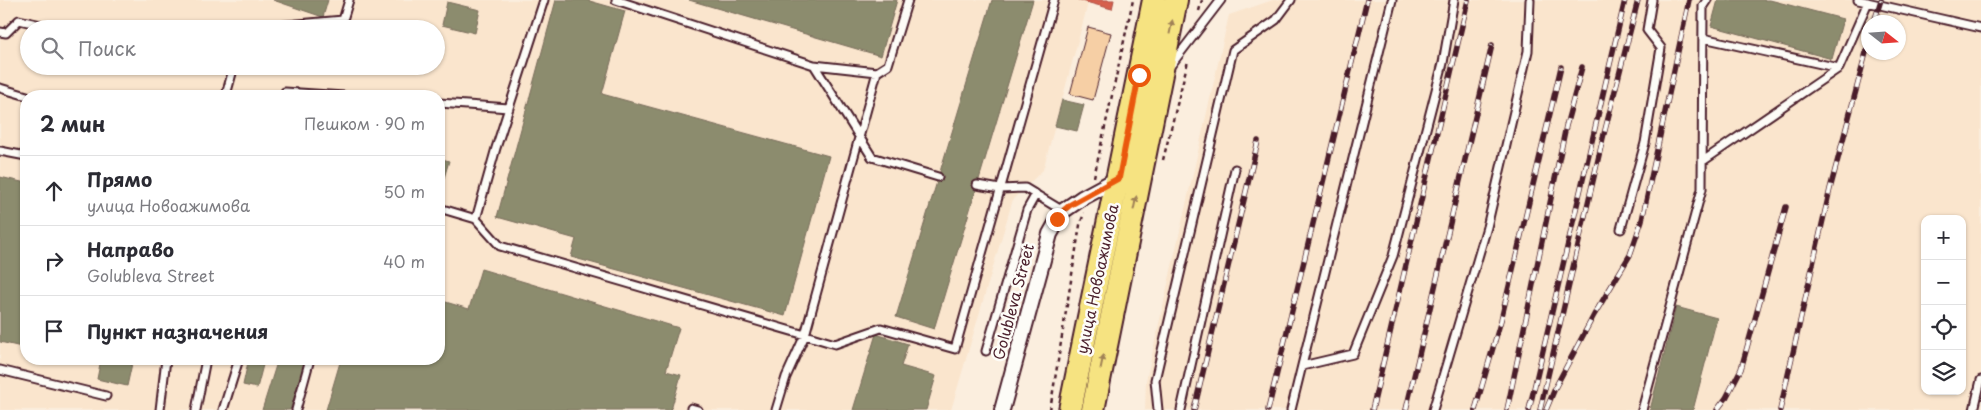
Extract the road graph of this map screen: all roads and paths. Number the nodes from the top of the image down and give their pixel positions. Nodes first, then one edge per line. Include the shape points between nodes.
1 (349, 0) edge
2 (544, 0) edge
3 (616, 0) edge
4 (908, 0) edge
5 (1054, 0) edge
6 (1154, 0) edge
7 (1176, 0) edge
8 (1222, 0) edge
9 (1291, 0) edge
10 (1392, 0) edge
11 (1454, 0) edge
12 (1530, 0) edge
13 (1652, 0) edge
14 (1707, 0) edge
15 (1858, 0) edge
16 (1868, 2) junction
17 (20, 20) edge
18 (343, 20) edge
19 (1981, 28) edge
20 (0, 32) edge
21 (1703, 38) junction
22 (814, 64) junction
23 (1839, 68) junction
24 (877, 72) junction
25 (232, 75) edge
26 (1160, 80) junction
27 (0, 88) edge
28 (227, 90) edge
29 (20, 94) edge
30 (445, 103) edge
31 (509, 108) junction
32 (859, 136) junction
33 (0, 151) edge
34 (20, 155) edge
35 (1702, 161) junction
36 (1235, 169) dead end
37 (938, 178) dead end
38 (1119, 178) junction
39 (977, 185) dead end
40 (1000, 189) junction
41 (1036, 194) junction
42 (445, 210) edge
43 (1063, 211) junction
44 (476, 220) junction
45 (1621, 228) dead end
46 (805, 335) junction
47 (986, 351) dead end
48 (165, 365) edge
49 (205, 365) edge
50 (237, 365) edge
51 (308, 365) edge
52 (1302, 366) junction
53 (0, 370) edge
54 (1981, 380) edge
55 (106, 396) dead end
56 (160, 410) edge
57 (196, 410) edge
58 (223, 410) edge
59 (296, 410) edge
60 (776, 410) edge
61 (1002, 410) edge
62 (1070, 410) edge
63 (1092, 410) edge
64 (1158, 410) edge
65 (1181, 410) edge
66 (1291, 410) edge
67 (1433, 410) edge
68 (1642, 410) edge
69 (1974, 410) edge

1 - 18 lane
2 - 31 lane
3 - 22 lane
4 - 24 lane via 888,65
5 - 40 lane
6 - 38 main road, улица Новоажимова
26 -> 7 main road, улица Новоажимова
8 - 26 lane
9 - 64 lane via 1276,20 1233,50 1154,380
10 - 52 lane
11 - 52 lane via 1443,63 1393,256 1353,354
12 - 67 lane via 1528,51 1489,218
13 - 45 lane via 1647,30 1661,48 1645,142
14 - 21 lane via 1703,6
15 - 16 lane
16 - 19 lane
16 - 23 lane
17 - 20 lane via 6,33
21 - 23 lane
21 - 35 lane
22 - 24 lane
22 - 32 lane
23 - 35 lane
24 - 32 lane
25 - 28 lane
63 -> 26 main road, улица Новоажимова
27 - 29 lane
30 - 31 lane
31 - 44 lane
32 - 37 lane via 872,156
32 - 46 lane
33 - 34 lane
35 - 68 lane via 1702,189
36 - 65 lane
38 - 43 street, Golubleva Street
38 - 62 main road, улица Новоажимова
39 - 40 lane
40 - 41 lane via 1025,188
40 - 46 lane via 955,348 881,328 835,344
41 - 43 lane
41 - 47 lane via 1027,210
42 - 44 lane
43 - 61 street, Golubleva Street via 1050,234
44 - 46 lane via 500,246
46 - 60 lane via 786,377
48 - 56 lane
49 - 57 lane
50 - 58 lane
51 - 59 lane
52 - 66 lane
53 - 55 lane
54 - 69 lane

